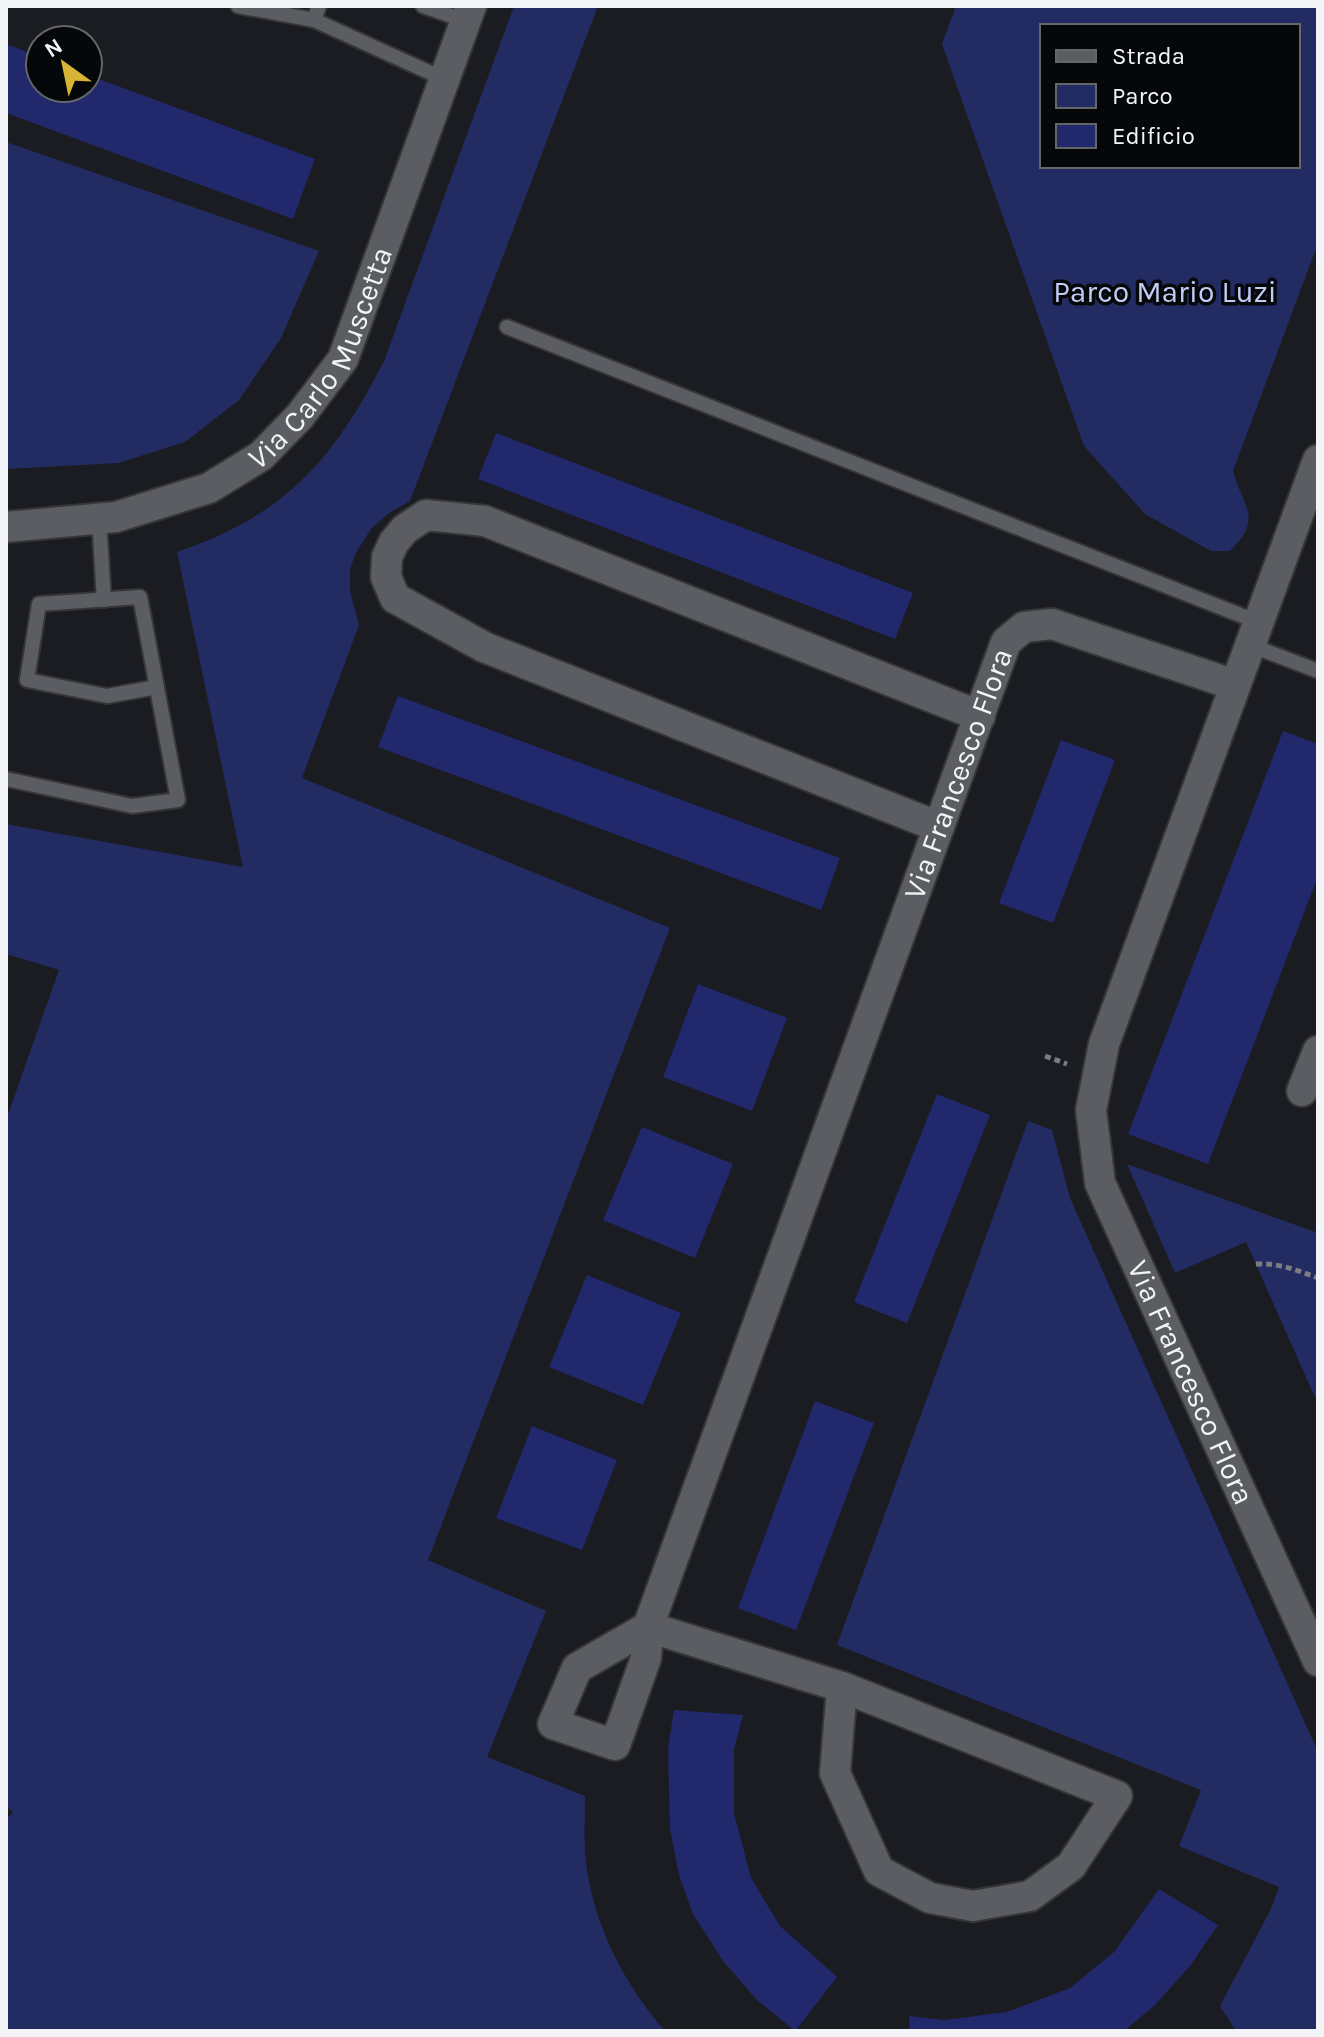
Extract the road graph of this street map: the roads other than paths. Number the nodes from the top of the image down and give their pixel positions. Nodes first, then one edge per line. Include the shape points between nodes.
1 (238, 6) edge
2 (423, 6) edge
3 (317, 13) edge
4 (469, 14) edge
5 (444, 79) junction
6 (507, 327) dead end
7 (1318, 460) edge
8 (99, 519) junction
9 (6, 527) edge
10 (104, 600) junction
11 (1254, 634) junction
12 (1318, 671) edge
13 (1235, 685) junction
14 (157, 687) junction
15 (980, 716) junction
16 (6, 779) edge
17 (939, 827) junction
18 (1318, 1051) edge
19 (1302, 1091) dead end
20 (1318, 1661) edge
21 (842, 1687) junction

1 - 3 lane
2 - 4 lane
3 - 5 lane
4 - 5 street, Via Carlo Muscetta
5 - 8 street, Via Carlo Muscetta via 343,359 300,416 261,456 209,488
6 - 11 lane
7 - 11 street
8 - 9 street, Via Carlo Muscetta
8 - 10 lane
10 - 14 lane via 140,597
10 - 14 lane via 39,604 27,680 107,696
11 - 12 lane
11 - 13 street
13 - 15 street, Via Francesco Flora via 1052,624 1024,627 1006,642
13 - 20 street, Via Francesco Flora via 1104,1044 1091,1110 1100,1183
14 - 16 lane via 178,800 132,806
15 - 17 street, Via Francesco Flora
15 - 17 street via 485,521 426,515 405,529 387,557 386,577 395,598 484,647
17 - 21 street, Via Francesco Flora via 648,1627
18 - 19 street
21 - 21 street via 835,1773 879,1871 930,1898 973,1906 1030,1896 1071,1866 1117,1796

